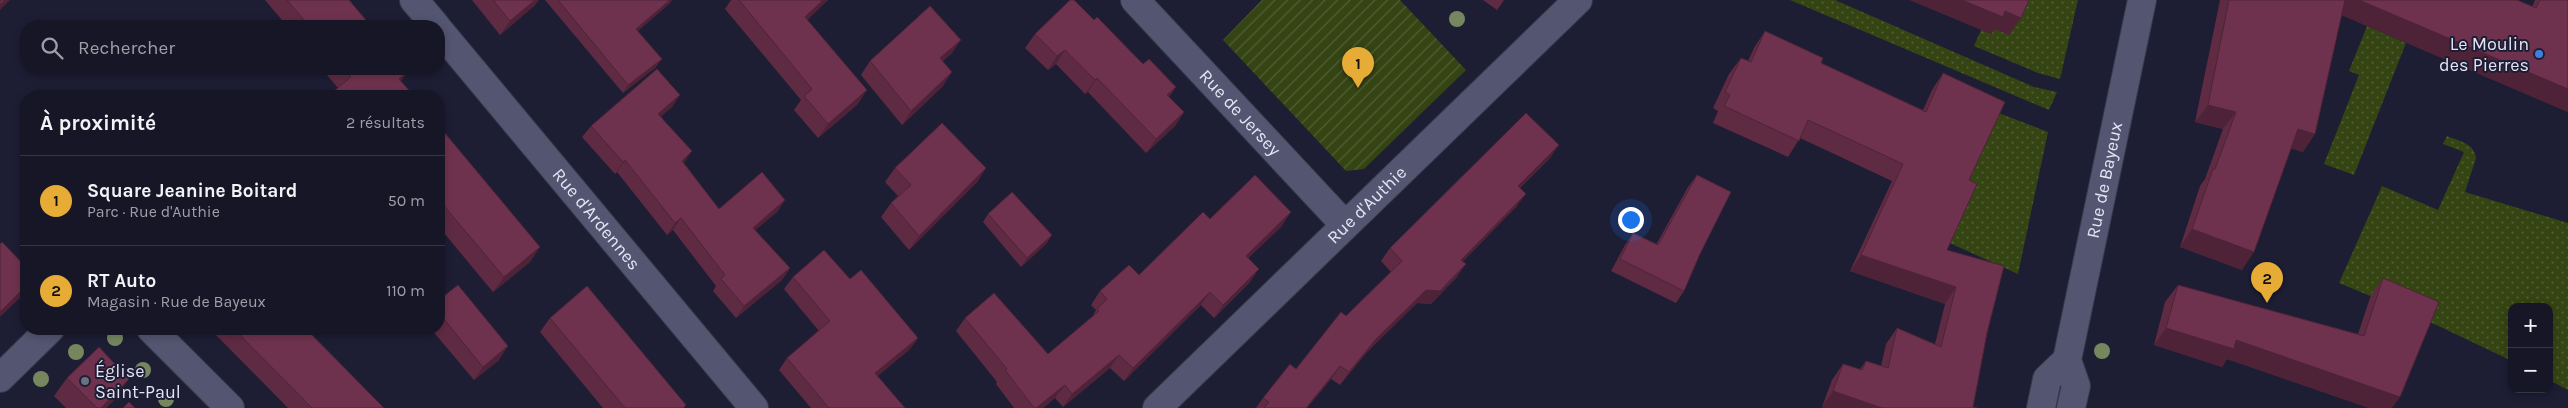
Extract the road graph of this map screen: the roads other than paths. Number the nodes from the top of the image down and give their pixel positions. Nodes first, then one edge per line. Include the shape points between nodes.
1 (414, 0) edge
2 (1135, 0) edge
3 (1578, 0) edge
4 (2142, 0) edge
5 (431, 20) edge
6 (445, 37) edge
7 (1345, 225) junction
8 (44, 335) edge
9 (157, 335) edge
10 (2067, 360) junction
11 (0, 378) edge
12 (230, 408) edge
13 (754, 408) edge
14 (1157, 408) edge
15 (2041, 408) edge
16 (2071, 408) edge

1 - 5 street
2 - 7 street, Rue de Jersey
3 - 7 street, Rue d'Authie
4 - 10 street, Rue de Bayeux
6 - 13 street, Rue d'Ardennes
7 - 14 street, Rue d'Authie
8 - 11 street
9 - 12 street
10 - 15 street via 2047,379
10 - 16 street via 2076,386

